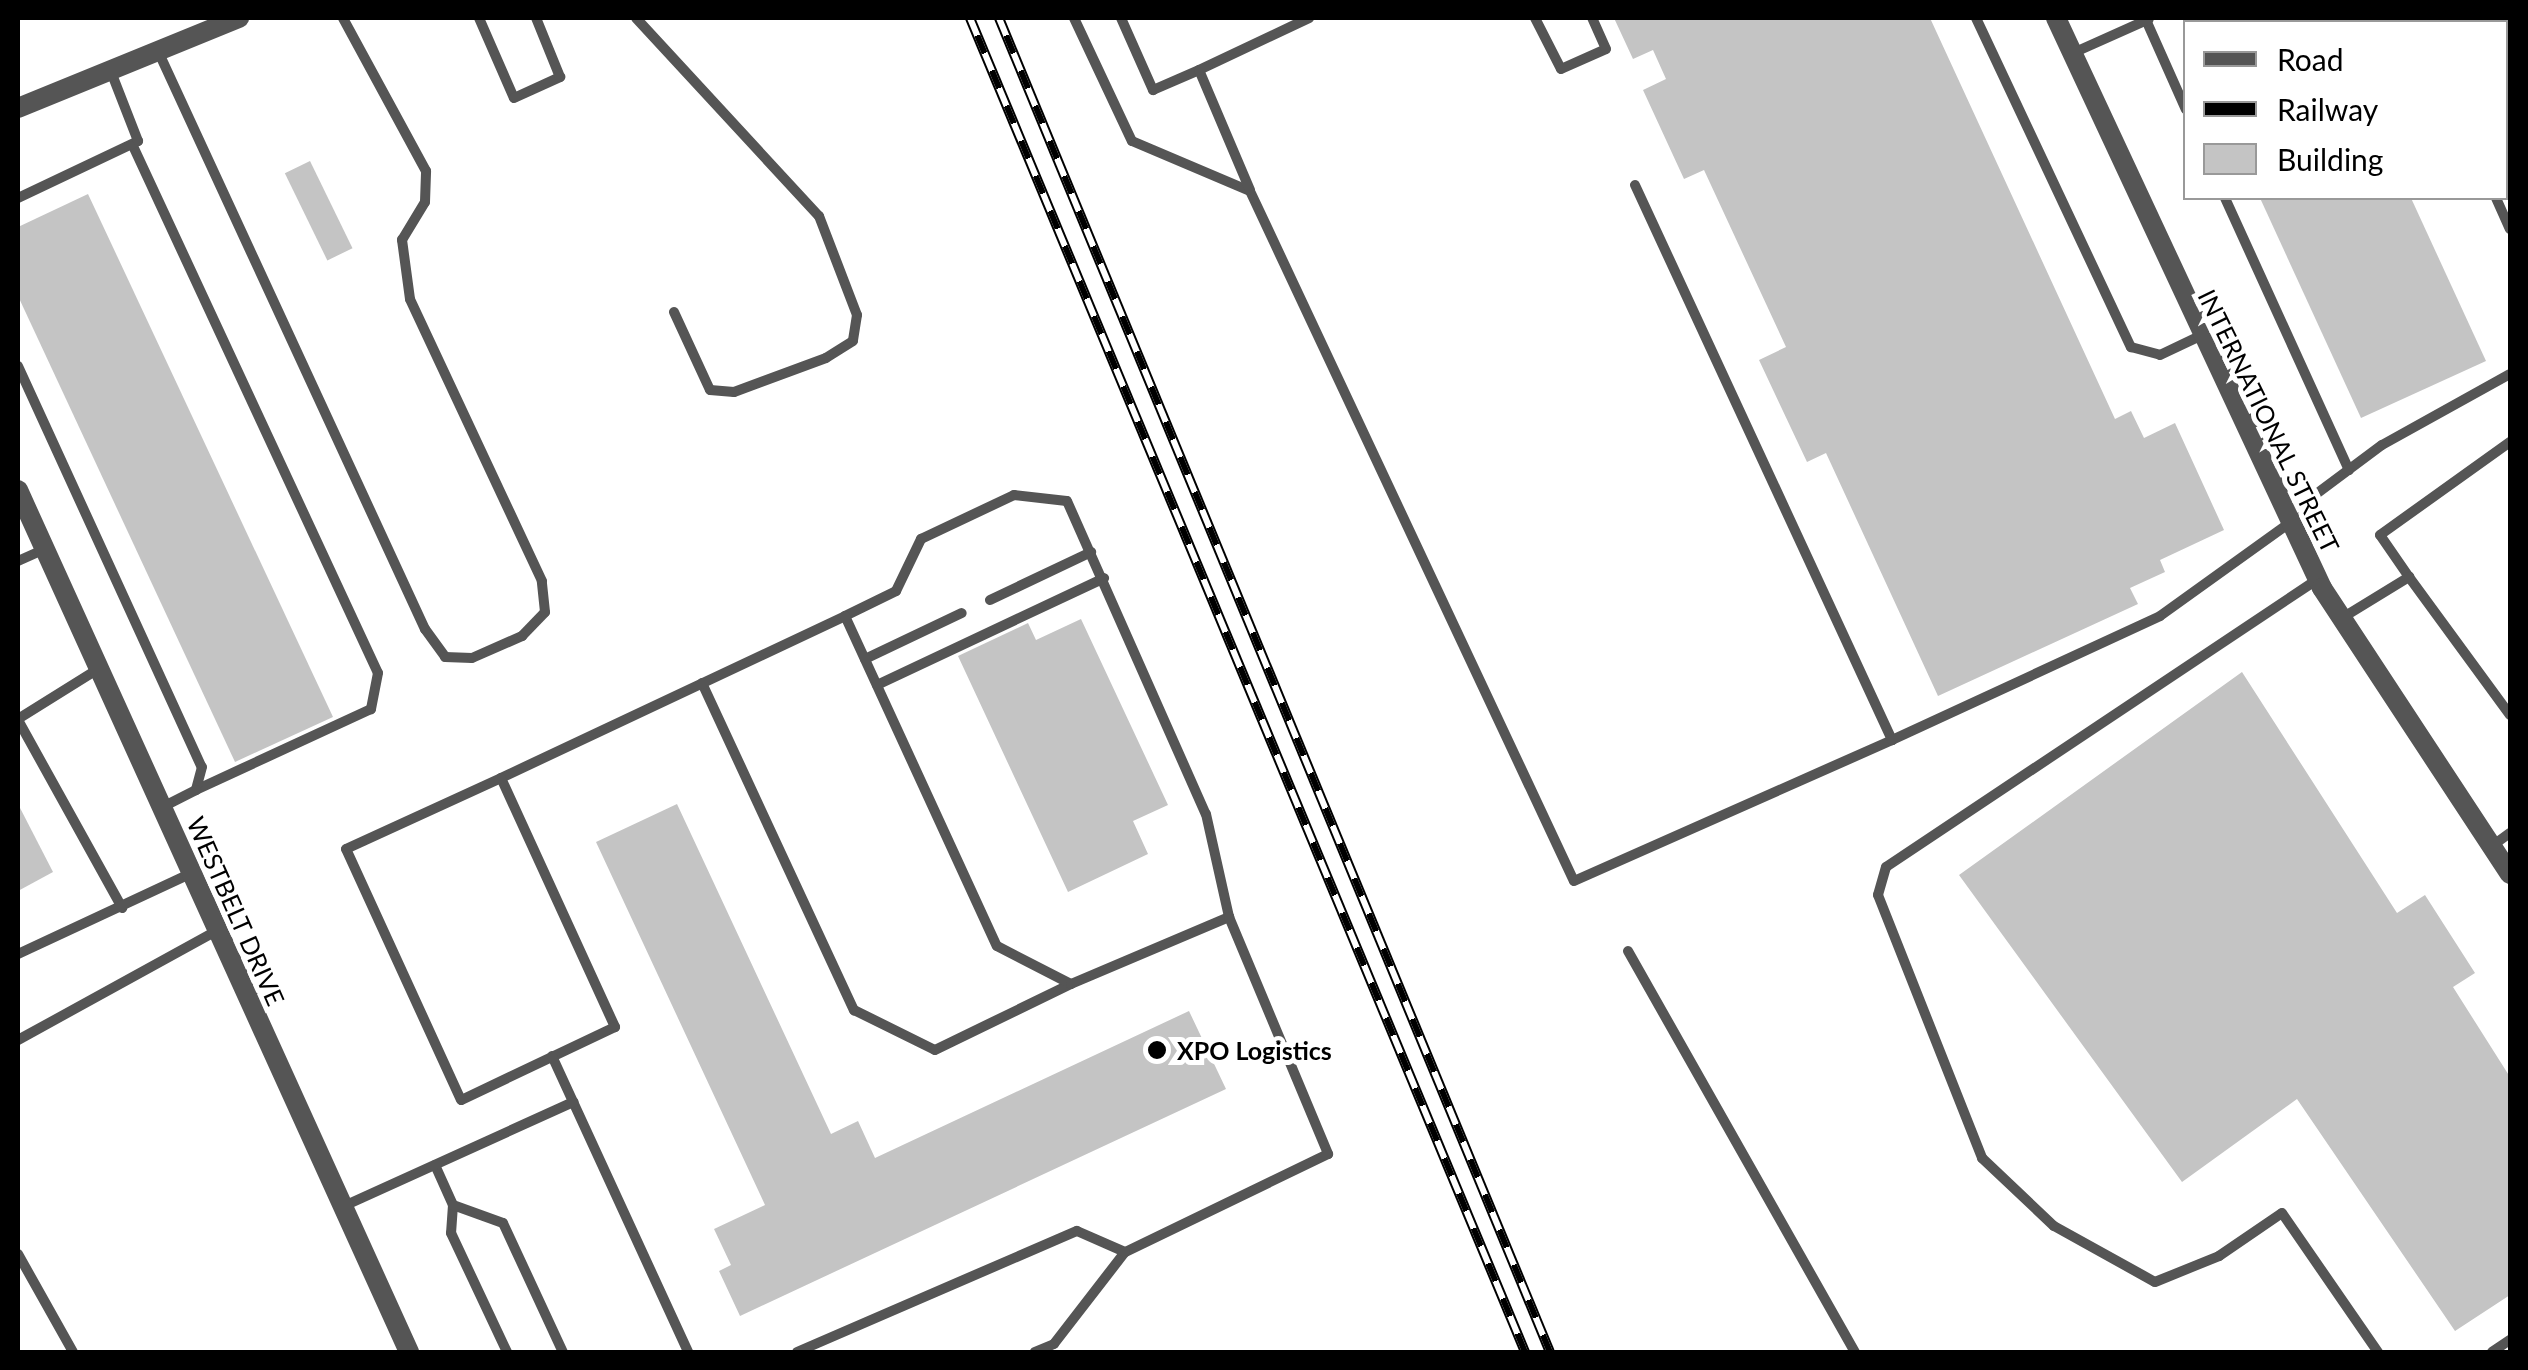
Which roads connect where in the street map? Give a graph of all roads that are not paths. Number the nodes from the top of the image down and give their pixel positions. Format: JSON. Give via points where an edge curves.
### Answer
{"nodes":[{"id":1,"x":238,"y":18,"type":"edge"},
{"id":2,"x":343,"y":18,"type":"edge"},
{"id":3,"x":479,"y":18,"type":"edge"},
{"id":4,"x":536,"y":18,"type":"edge"},
{"id":5,"x":636,"y":18,"type":"edge"},
{"id":6,"x":1074,"y":18,"type":"edge"},
{"id":7,"x":1121,"y":18,"type":"edge"},
{"id":8,"x":1309,"y":18,"type":"edge"},
{"id":9,"x":1535,"y":18,"type":"edge"},
{"id":10,"x":1592,"y":18,"type":"edge"},
{"id":11,"x":1976,"y":18,"type":"edge"},
{"id":12,"x":2056,"y":18,"type":"edge"},
{"id":13,"x":2148,"y":19,"type":"edge"},
{"id":14,"x":157,"y":49,"type":"junction"},
{"id":15,"x":2072,"y":53,"type":"junction"},
{"id":16,"x":109,"y":68,"type":"junction"},
{"id":17,"x":1200,"y":70,"type":"junction"},
{"id":18,"x":2183,"y":103,"type":"edge"},
{"id":19,"x":18,"y":108,"type":"edge"},
{"id":20,"x":133,"y":146,"type":"junction"},
{"id":21,"x":1636,"y":185,"type":"dead end"},
{"id":22,"x":1250,"y":191,"type":"junction"},
{"id":23,"x":18,"y":198,"type":"edge"},
{"id":24,"x":2226,"y":200,"type":"edge"},
{"id":25,"x":2497,"y":200,"type":"edge"},
{"id":26,"x":2510,"y":229,"type":"edge"},
{"id":27,"x":674,"y":312,"type":"dead end"},
{"id":28,"x":2200,"y":336,"type":"junction"},
{"id":29,"x":18,"y":366,"type":"edge"},
{"id":30,"x":2510,"y":374,"type":"edge"},
{"id":31,"x":2510,"y":442,"type":"edge"},
{"id":32,"x":2349,"y":470,"type":"junction"},
{"id":33,"x":18,"y":490,"type":"edge"},
{"id":34,"x":2287,"y":521,"type":"junction"},
{"id":35,"x":45,"y":549,"type":"junction"},
{"id":36,"x":1091,"y":552,"type":"junction"},
{"id":37,"x":18,"y":561,"type":"edge"},
{"id":38,"x":2409,"y":577,"type":"junction"},
{"id":39,"x":1104,"y":578,"type":"junction"},
{"id":40,"x":2318,"y":580,"type":"junction"},
{"id":41,"x":990,"y":600,"type":"dead end"},
{"id":42,"x":962,"y":613,"type":"dead end"},
{"id":43,"x":845,"y":616,"type":"junction"},
{"id":44,"x":2342,"y":618,"type":"junction"},
{"id":45,"x":865,"y":659,"type":"junction"},
{"id":46,"x":99,"y":668,"type":"junction"},
{"id":47,"x":702,"y":684,"type":"junction"},
{"id":48,"x":877,"y":686,"type":"junction"},
{"id":49,"x":2510,"y":715,"type":"edge"},
{"id":50,"x":18,"y":719,"type":"edge"},
{"id":51,"x":1892,"y":740,"type":"junction"},
{"id":52,"x":501,"y":778,"type":"junction"},
{"id":53,"x":196,"y":790,"type":"junction"},
{"id":54,"x":162,"y":807,"type":"junction"},
{"id":55,"x":2510,"y":834,"type":"edge"},
{"id":56,"x":2492,"y":846,"type":"junction"},
{"id":57,"x":192,"y":873,"type":"junction"},
{"id":58,"x":2510,"y":874,"type":"edge"},
{"id":59,"x":122,"y":908,"type":"junction"},
{"id":60,"x":1229,"y":917,"type":"junction"},
{"id":61,"x":218,"y":930,"type":"junction"},
{"id":62,"x":1628,"y":951,"type":"dead end"},
{"id":63,"x":18,"y":954,"type":"edge"},
{"id":64,"x":1072,"y":984,"type":"junction"},
{"id":65,"x":18,"y":1040,"type":"edge"},
{"id":66,"x":552,"y":1056,"type":"junction"},
{"id":67,"x":572,"y":1102,"type":"junction"},
{"id":68,"x":435,"y":1165,"type":"junction"},
{"id":69,"x":453,"y":1205,"type":"junction"},
{"id":70,"x":343,"y":1206,"type":"junction"},
{"id":71,"x":1125,"y":1252,"type":"junction"},
{"id":72,"x":18,"y":1254,"type":"edge"},
{"id":73,"x":2510,"y":1340,"type":"edge"},
{"id":74,"x":73,"y":1352,"type":"edge"},
{"id":75,"x":409,"y":1352,"type":"edge"},
{"id":76,"x":507,"y":1352,"type":"edge"},
{"id":77,"x":563,"y":1352,"type":"edge"},
{"id":78,"x":688,"y":1352,"type":"edge"},
{"id":79,"x":797,"y":1352,"type":"edge"},
{"id":80,"x":1035,"y":1352,"type":"edge"},
{"id":81,"x":1855,"y":1352,"type":"edge"},
{"id":82,"x":2378,"y":1352,"type":"edge"},
{"id":83,"x":2492,"y":1352,"type":"edge"}],
"edges":[{"from":1,"to":14,"type":"street"},
{"from":2,"to":14,"type":"lane","via":[[426,171],[425,202],[402,240],[410,299],[542,580],[545,612],[522,636],[472,658],[445,657],[425,629]]},
{"from":3,"to":4,"type":"lane","via":[[514,98],[560,77]]},
{"from":5,"to":27,"type":"lane","via":[[819,216],[858,315],[852,341],[826,358],[734,392],[710,390]]},
{"from":6,"to":22,"type":"lane","via":[[1132,141]]},
{"from":7,"to":17,"type":"lane","via":[[1153,90]]},
{"from":8,"to":17,"type":"lane"},
{"from":9,"to":10,"type":"lane","via":[[1561,70],[1606,49]]},
{"from":11,"to":28,"type":"lane","via":[[2131,346],[2160,355]]},
{"from":12,"to":15,"type":"street","name":"INTERNATIONAL STREET"},
{"from":13,"to":15,"type":"lane"},
{"from":13,"to":18,"type":"lane"},
{"from":14,"to":16,"type":"street"},
{"from":15,"to":28,"type":"street","name":"INTERNATIONAL STREET"},
{"from":16,"to":19,"type":"street"},
{"from":16,"to":20,"type":"lane","via":[[139,135]]},
{"from":17,"to":22,"type":"lane"},
{"from":20,"to":23,"type":"lane"},
{"from":20,"to":53,"type":"lane","via":[[378,673],[371,709]]},
{"from":21,"to":51,"type":"lane"},
{"from":22,"to":51,"type":"lane","via":[[1574,881]]},
{"from":24,"to":32,"type":"lane"},
{"from":25,"to":26,"type":"lane"},
{"from":28,"to":34,"type":"street","name":"INTERNATIONAL STREET"},
{"from":29,"to":53,"type":"lane","via":[[202,767]]},
{"from":30,"to":32,"type":"lane"},
{"from":31,"to":38,"type":"lane","via":[[2380,535]]},
{"from":32,"to":34,"type":"lane"},
{"from":33,"to":35,"type":"street","name":"WESTBELT DRIVE"},
{"from":34,"to":40,"type":"street","name":"INTERNATIONAL STREET"},
{"from":34,"to":51,"type":"lane","via":[[2160,616]]},
{"from":35,"to":37,"type":"lane"},
{"from":35,"to":46,"type":"street","name":"WESTBELT DRIVE"},
{"from":36,"to":39,"type":"lane"},
{"from":36,"to":41,"type":"lane"},
{"from":36,"to":43,"type":"lane","via":[[1067,501],[1014,495],[922,539],[896,591]]},
{"from":38,"to":44,"type":"lane"},
{"from":38,"to":49,"type":"lane"},
{"from":39,"to":48,"type":"lane"},
{"from":39,"to":60,"type":"lane","via":[[1206,814]]},
{"from":40,"to":44,"type":"street","name":"INTERNATIONAL STREET"},
{"from":40,"to":82,"type":"lane","via":[[1886,867],[1878,895],[1982,1158],[2054,1226],[2154,1282],[2219,1256],[2282,1213]]},
{"from":42,"to":45,"type":"lane"},
{"from":43,"to":45,"type":"lane"},
{"from":43,"to":47,"type":"lane"},
{"from":44,"to":56,"type":"street","name":"INTERNATIONAL STREET"},
{"from":45,"to":48,"type":"lane"},
{"from":46,"to":50,"type":"lane"},
{"from":46,"to":54,"type":"street","name":"WESTBELT DRIVE"},
{"from":47,"to":52,"type":"lane"},
{"from":47,"to":64,"type":"lane","via":[[854,1010],[934,1050]]},
{"from":48,"to":64,"type":"lane","via":[[997,946]]},
{"from":50,"to":59,"type":"lane"},
{"from":52,"to":66,"type":"lane","via":[[615,1026]]},
{"from":52,"to":66,"type":"lane","via":[[346,849],[461,1100]]},
{"from":53,"to":54,"type":"lane"},
{"from":54,"to":57,"type":"street","name":"WESTBELT DRIVE"},
{"from":55,"to":56,"type":"lane"},
{"from":56,"to":58,"type":"street","name":"INTERNATIONAL STREET"},
{"from":57,"to":59,"type":"lane"},
{"from":57,"to":61,"type":"street","name":"WESTBELT DRIVE"},
{"from":59,"to":63,"type":"lane"},
{"from":60,"to":64,"type":"lane"},
{"from":60,"to":71,"type":"lane","via":[[1328,1154]]},
{"from":61,"to":65,"type":"lane"},
{"from":61,"to":70,"type":"street","name":"WESTBELT DRIVE"},
{"from":62,"to":81,"type":"lane"},
{"from":66,"to":67,"type":"lane"},
{"from":67,"to":68,"type":"lane"},
{"from":67,"to":78,"type":"lane"},
{"from":68,"to":69,"type":"lane"},
{"from":68,"to":70,"type":"lane"},
{"from":69,"to":76,"type":"lane","via":[[451,1233]]},
{"from":69,"to":77,"type":"lane","via":[[504,1223]]},
{"from":70,"to":75,"type":"street","name":"WESTBELT DRIVE"},
{"from":71,"to":79,"type":"lane","via":[[1076,1230]]},
{"from":71,"to":80,"type":"lane","via":[[1054,1344]]},
{"from":72,"to":74,"type":"lane"},
{"from":73,"to":83,"type":"lane"}]}
